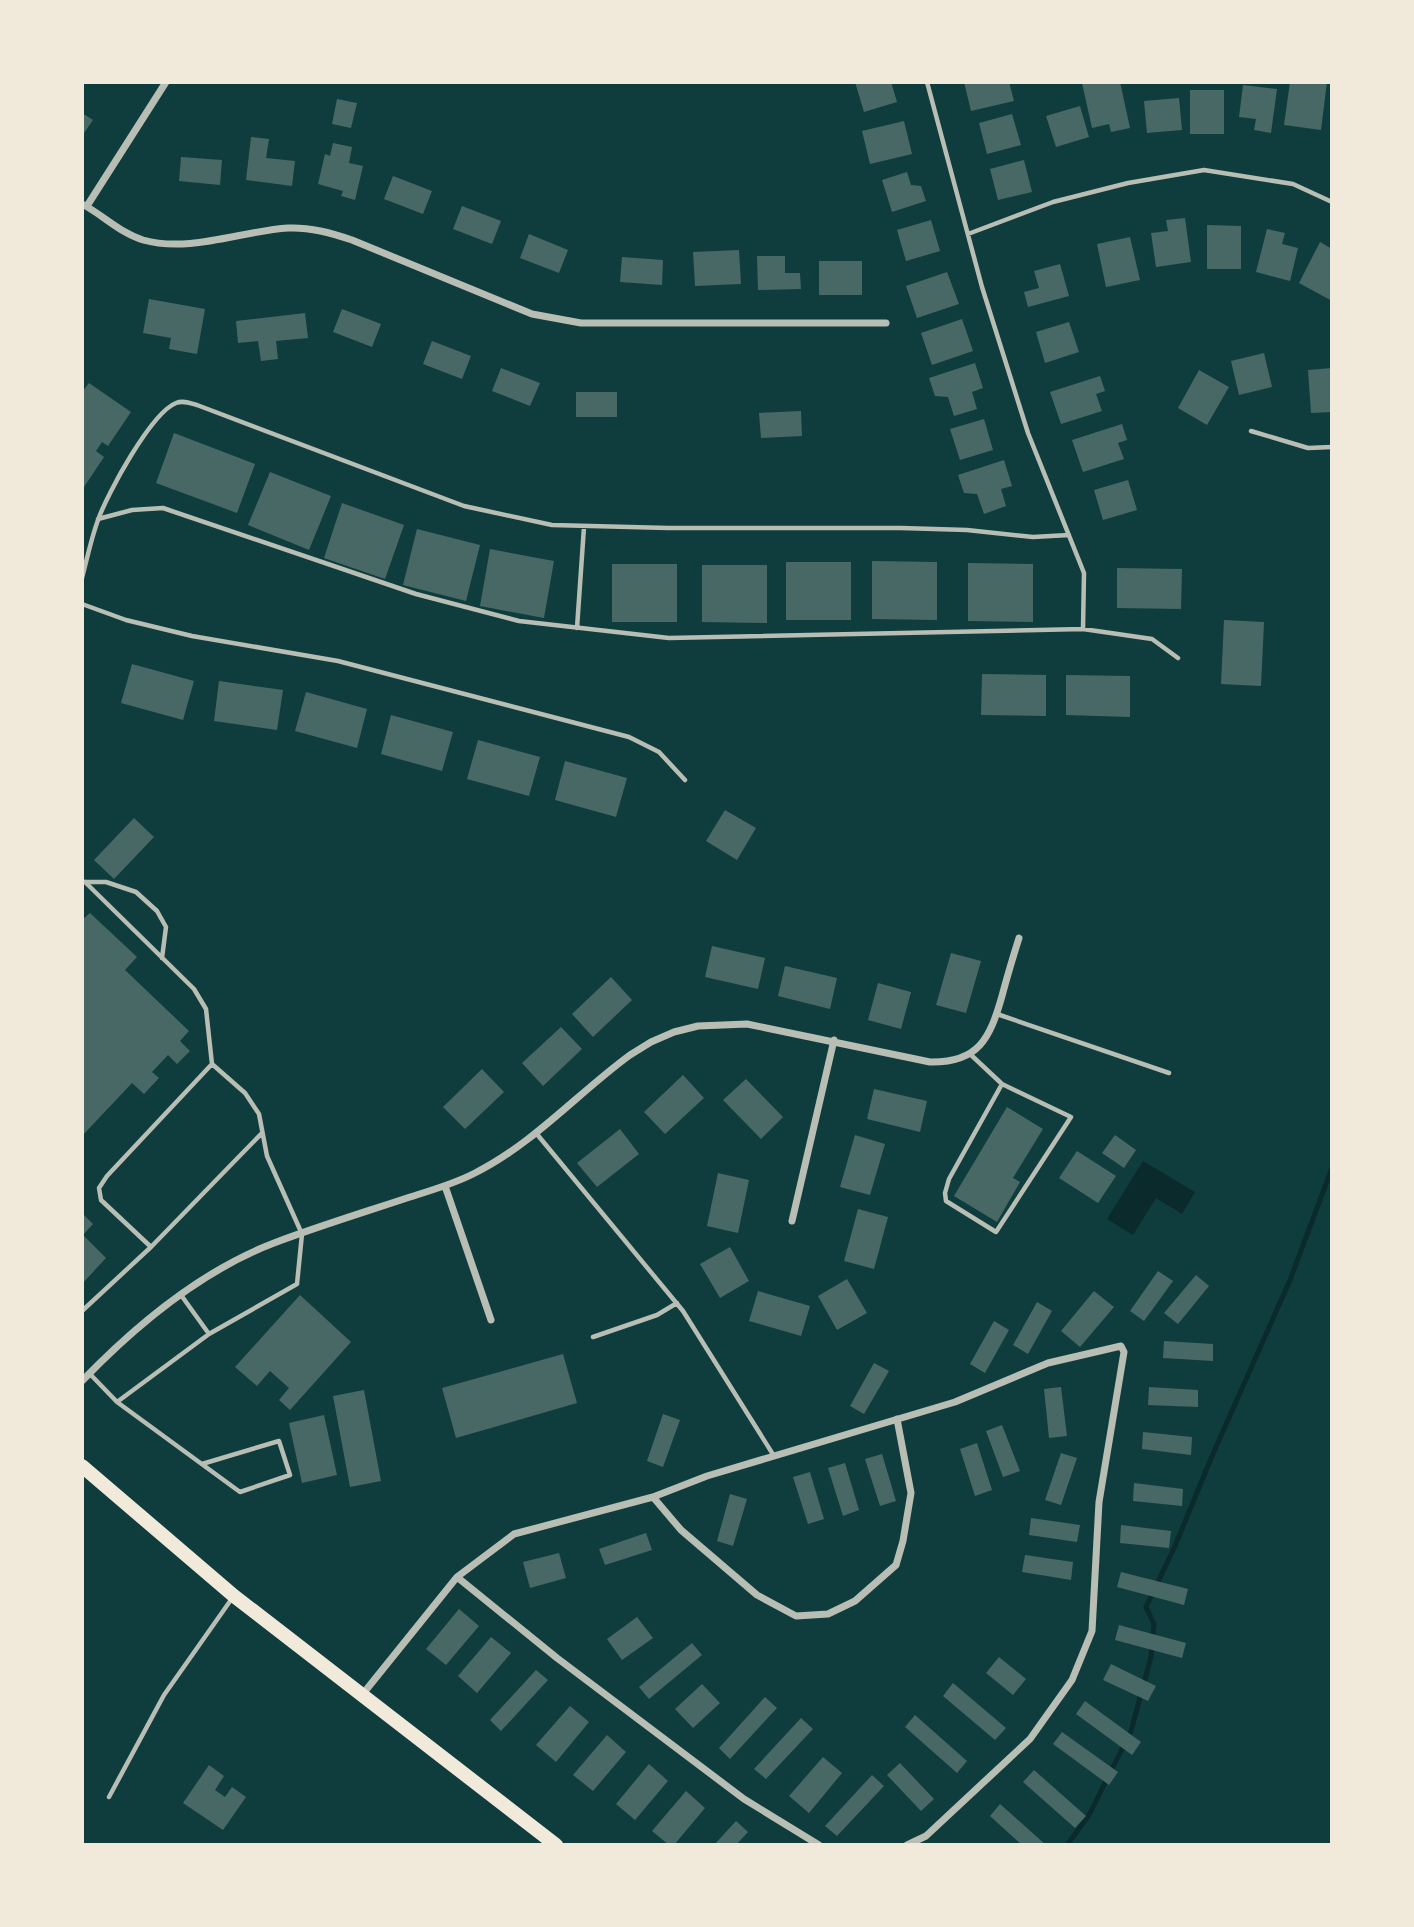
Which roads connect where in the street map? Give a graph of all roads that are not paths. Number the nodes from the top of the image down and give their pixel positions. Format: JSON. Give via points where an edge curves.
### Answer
{"nodes":[{"id":1,"x":166,"y":82,"type":"edge"},
{"id":2,"x":927,"y":82,"type":"edge"},
{"id":3,"x":1332,"y":202,"type":"edge"},
{"id":4,"x":85,"y":205,"type":"edge"},
{"id":5,"x":968,"y":234,"type":"junction"},
{"id":6,"x":886,"y":323,"type":"dead end"},
{"id":7,"x":1251,"y":431,"type":"dead end"},
{"id":8,"x":1332,"y":447,"type":"edge"},
{"id":9,"x":98,"y":519,"type":"junction"},
{"id":10,"x":584,"y":527,"type":"junction"},
{"id":11,"x":1069,"y":535,"type":"junction"},
{"id":12,"x":82,"y":578,"type":"edge"},
{"id":13,"x":82,"y":604,"type":"edge"},
{"id":14,"x":577,"y":628,"type":"junction"},
{"id":15,"x":1083,"y":629,"type":"junction"},
{"id":16,"x":1178,"y":658,"type":"dead end"},
{"id":17,"x":685,"y":780,"type":"dead end"},
{"id":18,"x":83,"y":883,"type":"edge"},
{"id":19,"x":1019,"y":938,"type":"dead end"},
{"id":20,"x":162,"y":958,"type":"junction"},
{"id":21,"x":996,"y":1014,"type":"junction"},
{"id":22,"x":834,"y":1041,"type":"junction"},
{"id":23,"x":970,"y":1054,"type":"junction"},
{"id":24,"x":212,"y":1064,"type":"junction"},
{"id":25,"x":1169,"y":1073,"type":"dead end"},
{"id":26,"x":1002,"y":1084,"type":"junction"},
{"id":27,"x":536,"y":1132,"type":"junction"},
{"id":28,"x":262,"y":1133,"type":"junction"},
{"id":29,"x":445,"y":1186,"type":"junction"},
{"id":30,"x":792,"y":1221,"type":"dead end"},
{"id":31,"x":302,"y":1234,"type":"junction"},
{"id":32,"x":151,"y":1247,"type":"junction"},
{"id":33,"x":181,"y":1295,"type":"junction"},
{"id":34,"x":677,"y":1303,"type":"junction"},
{"id":35,"x":82,"y":1311,"type":"edge"},
{"id":36,"x":491,"y":1320,"type":"dead end"},
{"id":37,"x":209,"y":1334,"type":"junction"},
{"id":38,"x":593,"y":1337,"type":"dead end"},
{"id":39,"x":90,"y":1374,"type":"junction"},
{"id":40,"x":82,"y":1381,"type":"edge"},
{"id":41,"x":117,"y":1402,"type":"junction"},
{"id":42,"x":897,"y":1419,"type":"junction"},
{"id":43,"x":774,"y":1456,"type":"junction"},
{"id":44,"x":202,"y":1464,"type":"junction"},
{"id":45,"x":82,"y":1466,"type":"edge"},
{"id":46,"x":653,"y":1497,"type":"junction"},
{"id":47,"x":457,"y":1577,"type":"junction"},
{"id":48,"x":234,"y":1596,"type":"junction"},
{"id":49,"x":362,"y":1695,"type":"junction"},
{"id":50,"x":109,"y":1797,"type":"dead end"},
{"id":51,"x":556,"y":1845,"type":"edge"},
{"id":52,"x":819,"y":1845,"type":"edge"},
{"id":53,"x":907,"y":1845,"type":"edge"}],
"edges":[{"from":1,"to":4,"type":"street"},
{"from":2,"to":5,"type":"lane"},
{"from":3,"to":5,"type":"lane","via":[[1293,184],[1204,170],[1053,202]]},
{"from":4,"to":6,"type":"street","via":[[131,236],[167,244],[289,228],[327,232],[556,320]]},
{"from":5,"to":11,"type":"lane","via":[[1028,433]]},
{"from":7,"to":8,"type":"lane","via":[[1308,448]]},
{"from":9,"to":10,"type":"lane","via":[[150,426],[179,402],[464,506],[532,522]]},
{"from":9,"to":12,"type":"lane"},
{"from":9,"to":14,"type":"lane","via":[[163,508],[416,594],[519,621]]},
{"from":10,"to":11,"type":"lane","via":[[901,528]]},
{"from":10,"to":14,"type":"lane"},
{"from":11,"to":15,"type":"lane","via":[[1084,573]]},
{"from":13,"to":17,"type":"lane","via":[[178,633],[338,661],[629,737],[659,752]]},
{"from":14,"to":15,"type":"lane","via":[[669,638]]},
{"from":15,"to":16,"type":"lane","via":[[1152,639]]},
{"from":18,"to":20,"type":"lane"},
{"from":18,"to":20,"type":"lane","via":[[106,882],[136,892],[157,911],[166,927]]},
{"from":19,"to":21,"type":"street"},
{"from":20,"to":24,"type":"lane","via":[[194,989],[206,1009]]},
{"from":21,"to":23,"type":"street","via":[[987,1037]]},
{"from":21,"to":25,"type":"lane"},
{"from":22,"to":23,"type":"street","via":[[930,1062],[946,1063]]},
{"from":22,"to":27,"type":"street","via":[[747,1024],[710,1024],[674,1032],[630,1055]]},
{"from":22,"to":30,"type":"street"},
{"from":23,"to":26,"type":"lane"},
{"from":24,"to":28,"type":"lane","via":[[245,1093],[259,1114]]},
{"from":24,"to":32,"type":"lane","via":[[99,1188],[101,1200]]},
{"from":26,"to":26,"type":"lane","via":[[1071,1116],[996,1232],[946,1201],[945,1194]]},
{"from":27,"to":29,"type":"street","via":[[504,1157]]},
{"from":27,"to":34,"type":"lane"},
{"from":28,"to":31,"type":"lane","via":[[267,1156]]},
{"from":28,"to":32,"type":"lane"},
{"from":29,"to":31,"type":"street"},
{"from":29,"to":36,"type":"street"},
{"from":31,"to":33,"type":"street","via":[[228,1265]]},
{"from":31,"to":37,"type":"lane","via":[[297,1284]]},
{"from":32,"to":35,"type":"lane"},
{"from":33,"to":37,"type":"lane"},
{"from":33,"to":39,"type":"street"},
{"from":34,"to":38,"type":"lane","via":[[657,1315]]},
{"from":34,"to":43,"type":"lane"},
{"from":37,"to":41,"type":"lane"},
{"from":39,"to":40,"type":"street"},
{"from":39,"to":41,"type":"lane"},
{"from":41,"to":44,"type":"lane"},
{"from":42,"to":43,"type":"street"},
{"from":42,"to":46,"type":"street","via":[[911,1493],[896,1565],[855,1601],[828,1614],[796,1616],[757,1595],[681,1531]]},
{"from":42,"to":53,"type":"street","via":[[955,1402],[1067,1357],[1115,1346],[1124,1352],[1099,1502],[1092,1631],[1072,1680],[1030,1739],[926,1836]]},
{"from":43,"to":46,"type":"street"},
{"from":44,"to":44,"type":"lane","via":[[240,1492],[290,1475],[279,1441]]},
{"from":45,"to":48,"type":"main road"},
{"from":46,"to":47,"type":"street","via":[[514,1534]]},
{"from":47,"to":49,"type":"street"},
{"from":47,"to":52,"type":"street","via":[[744,1799]]},
{"from":48,"to":49,"type":"main road"},
{"from":48,"to":50,"type":"lane","via":[[164,1695]]},
{"from":49,"to":51,"type":"main road"}]}
